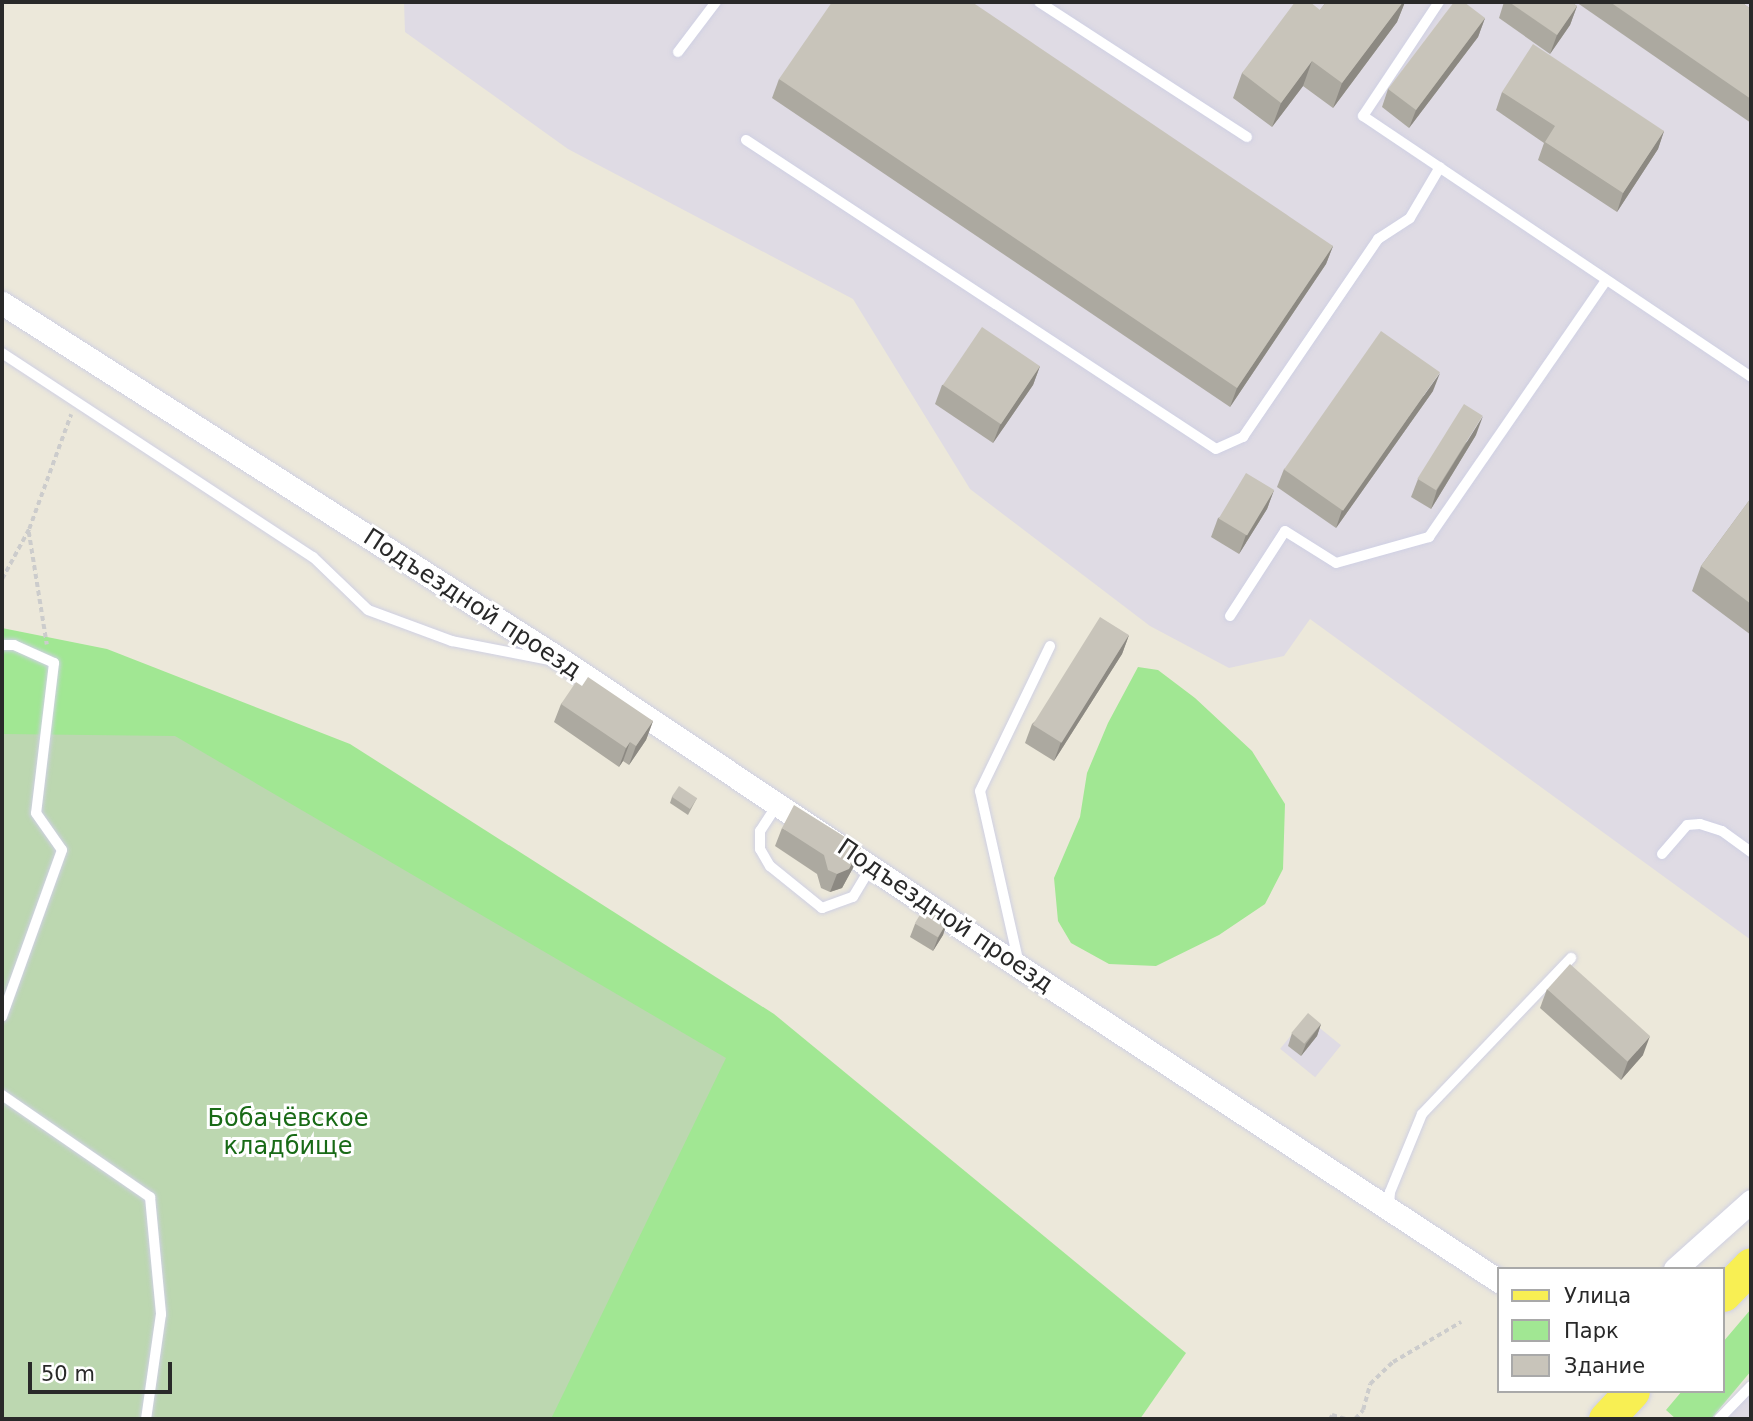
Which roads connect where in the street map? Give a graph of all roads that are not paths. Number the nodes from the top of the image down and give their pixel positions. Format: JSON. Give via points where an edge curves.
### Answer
{"nodes":[{"id":1,"x":716,"y":2,"type":"edge"},
{"id":2,"x":1039,"y":2,"type":"edge"},
{"id":3,"x":1439,"y":2,"type":"edge"},
{"id":4,"x":678,"y":52,"type":"dead end"},
{"id":5,"x":1247,"y":137,"type":"dead end"},
{"id":6,"x":746,"y":140,"type":"dead end"},
{"id":7,"x":1440,"y":167,"type":"junction"},
{"id":8,"x":1606,"y":280,"type":"junction"},
{"id":9,"x":2,"y":303,"type":"edge"},
{"id":10,"x":2,"y":353,"type":"edge"},
{"id":11,"x":1751,"y":377,"type":"edge"},
{"id":12,"x":1230,"y":616,"type":"dead end"},
{"id":13,"x":2,"y":645,"type":"edge"},
{"id":14,"x":1050,"y":646,"type":"dead end"},
{"id":15,"x":566,"y":663,"type":"junction"},
{"id":16,"x":777,"y":805,"type":"junction"},
{"id":17,"x":1751,"y":852,"type":"edge"},
{"id":18,"x":1662,"y":854,"type":"dead end"},
{"id":19,"x":872,"y":866,"type":"junction"},
{"id":20,"x":1571,"y":958,"type":"dead end"},
{"id":21,"x":1020,"y":967,"type":"junction"},
{"id":22,"x":2,"y":1017,"type":"edge"},
{"id":23,"x":2,"y":1095,"type":"edge"},
{"id":24,"x":1751,"y":1201,"type":"edge"},
{"id":25,"x":1389,"y":1206,"type":"junction"},
{"id":26,"x":1751,"y":1265,"type":"edge"},
{"id":27,"x":1677,"y":1267,"type":"edge"},
{"id":28,"x":1498,"y":1280,"type":"edge"},
{"id":29,"x":1725,"y":1292,"type":"edge"},
{"id":30,"x":1751,"y":1385,"type":"edge"},
{"id":31,"x":1630,"y":1393,"type":"edge"},
{"id":32,"x":146,"y":1419,"type":"edge"},
{"id":33,"x":1606,"y":1419,"type":"edge"},
{"id":34,"x":1719,"y":1419,"type":"edge"}],
"edges":[{"from":1,"to":4,"type":"lane"},
{"from":2,"to":5,"type":"lane"},
{"from":3,"to":7,"type":"lane","via":[[1363,116]]},
{"from":6,"to":7,"type":"lane","via":[[1216,449],[1243,437],[1378,239],[1410,218]]},
{"from":7,"to":8,"type":"lane"},
{"from":8,"to":11,"type":"lane"},
{"from":8,"to":12,"type":"lane","via":[[1429,537],[1336,563],[1285,531]]},
{"from":9,"to":15,"type":"street","name":"Подъездной проезд"},
{"from":10,"to":15,"type":"lane","via":[[313,557],[369,610],[452,641]]},
{"from":13,"to":22,"type":"lane","via":[[14,645],[54,663],[36,813],[62,850]]},
{"from":14,"to":21,"type":"lane","via":[[981,791]]},
{"from":15,"to":16,"type":"street","name":"Подъездной проезд"},
{"from":16,"to":19,"type":"street","name":"Подъездной проезд"},
{"from":16,"to":19,"type":"lane","via":[[760,831],[760,849],[770,866],[822,908],[853,897]]},
{"from":17,"to":18,"type":"lane","via":[[1722,831],[1700,824],[1687,825]]},
{"from":19,"to":21,"type":"street","name":"Подъездной проезд"},
{"from":20,"to":25,"type":"lane","via":[[1422,1114],[1390,1192]]},
{"from":21,"to":25,"type":"street","name":"Подъездной проезд"},
{"from":23,"to":32,"type":"lane","via":[[150,1197],[161,1314]]},
{"from":24,"to":27,"type":"street"},
{"from":25,"to":28,"type":"street","name":"Подъездной проезд"},
{"from":26,"to":29,"type":"main road"},
{"from":30,"to":34,"type":"lane"},
{"from":31,"to":33,"type":"main road"}]}
